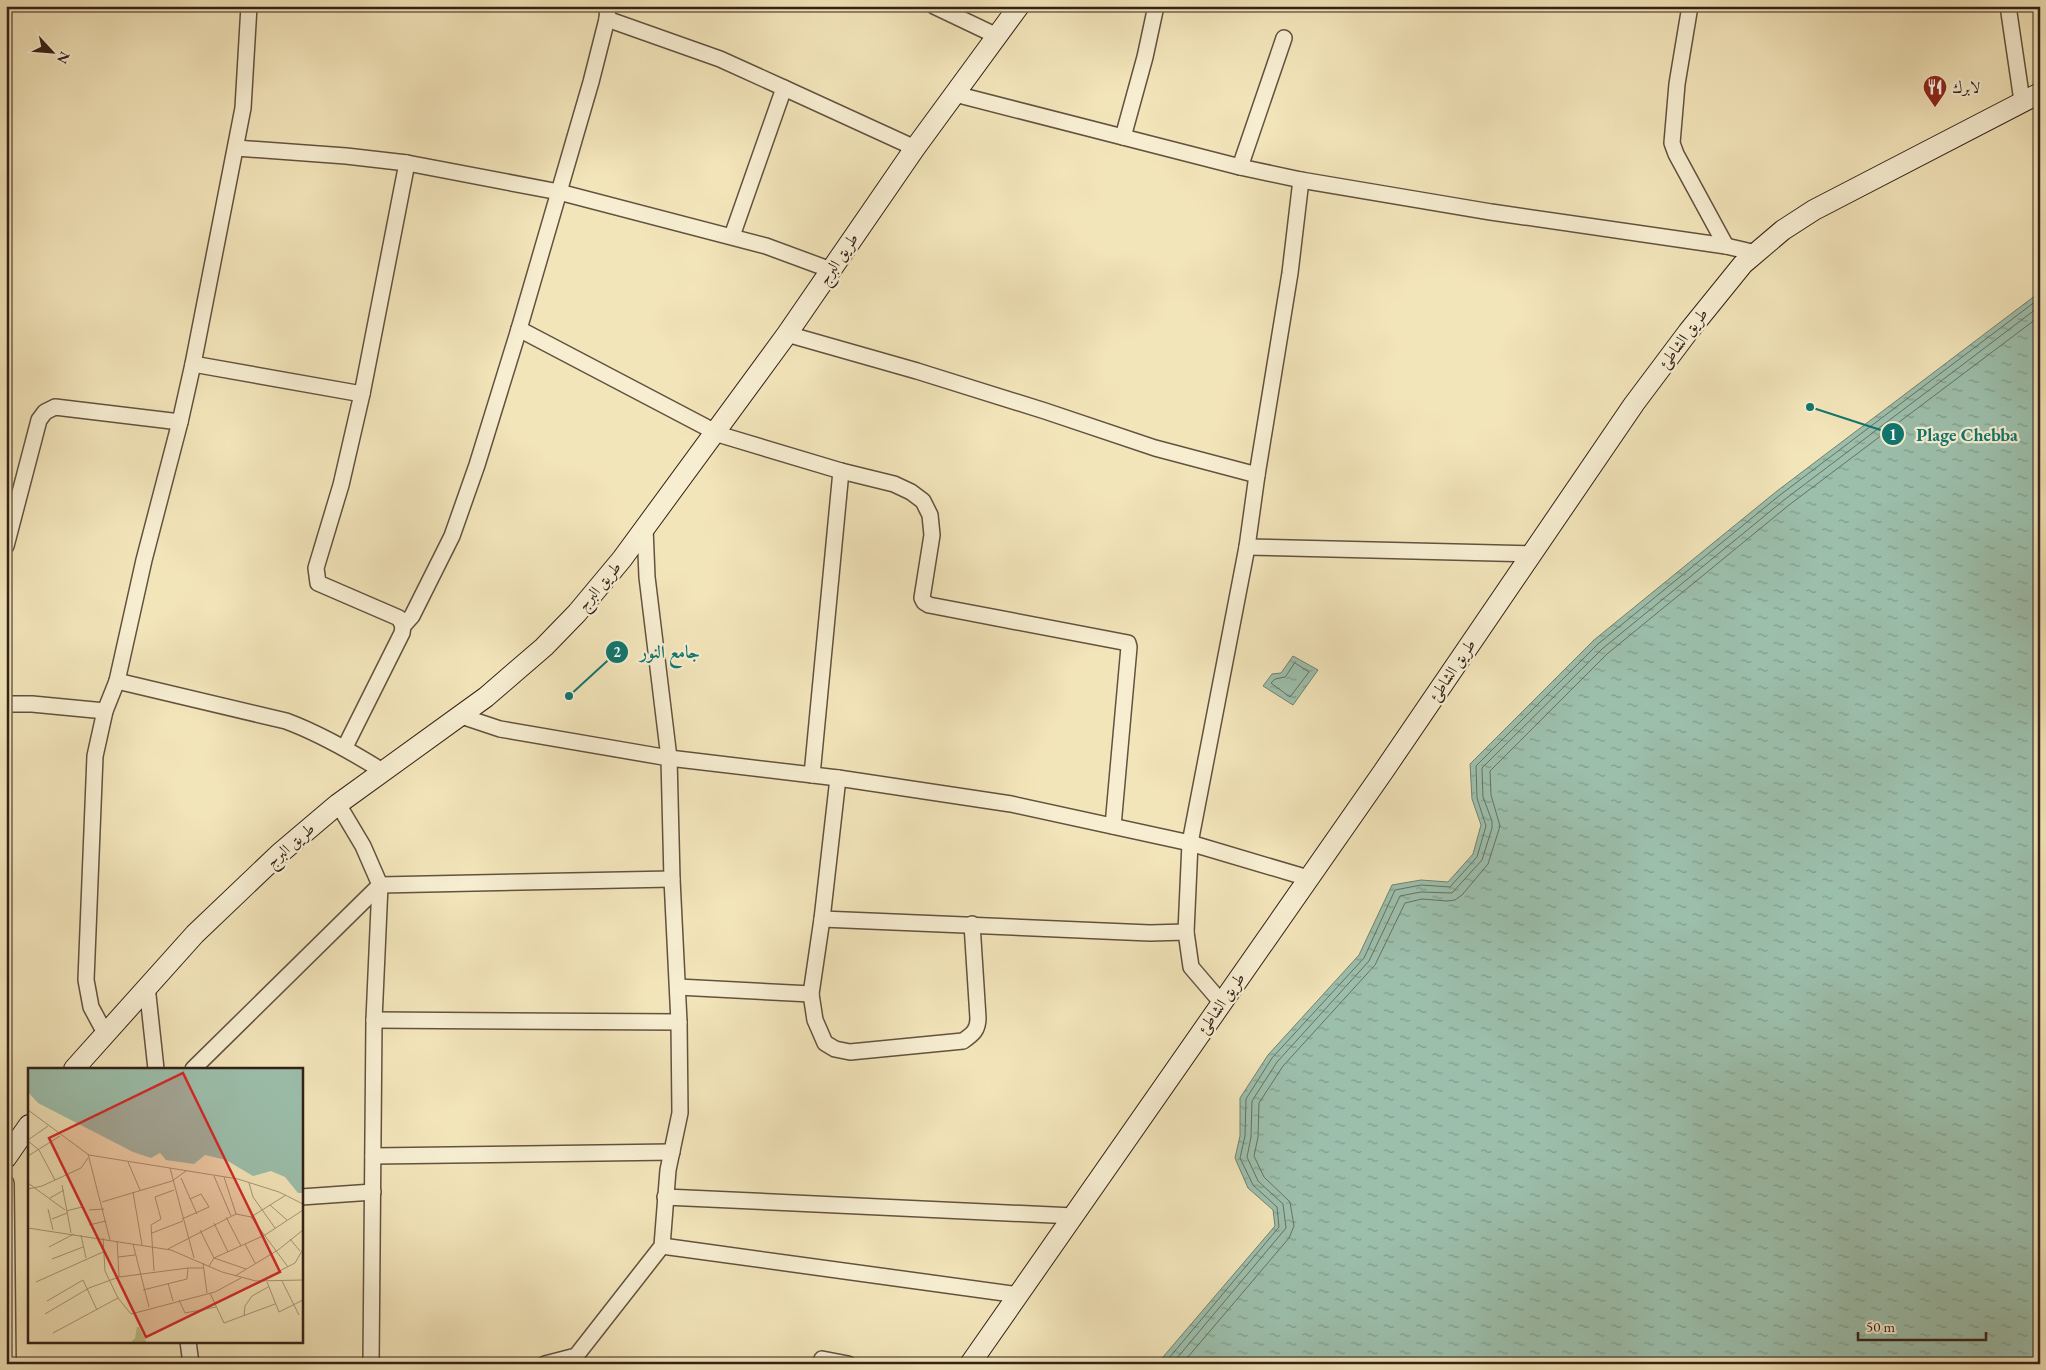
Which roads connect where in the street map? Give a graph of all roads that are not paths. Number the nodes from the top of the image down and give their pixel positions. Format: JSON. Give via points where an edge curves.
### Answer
{"nodes":[{"id":1,"x":249,"y":6,"type":"edge"},
{"id":2,"x":934,"y":6,"type":"edge"},
{"id":3,"x":1019,"y":6,"type":"edge"},
{"id":4,"x":1156,"y":6,"type":"edge"},
{"id":5,"x":1690,"y":6,"type":"edge"},
{"id":6,"x":2008,"y":6,"type":"edge"},
{"id":7,"x":608,"y":12,"type":"edge"},
{"id":8,"x":997,"y":36,"type":"junction"},
{"id":9,"x":1284,"y":38,"type":"dead end"},
{"id":10,"x":784,"y":88,"type":"junction"},
{"id":11,"x":955,"y":94,"type":"junction"},
{"id":12,"x":2031,"y":97,"type":"edge"},
{"id":13,"x":1123,"y":137,"type":"junction"},
{"id":14,"x":236,"y":148,"type":"junction"},
{"id":15,"x":915,"y":148,"type":"junction"},
{"id":16,"x":407,"y":163,"type":"junction"},
{"id":17,"x":1240,"y":167,"type":"junction"},
{"id":18,"x":1301,"y":180,"type":"junction"},
{"id":19,"x":559,"y":192,"type":"junction"},
{"id":20,"x":732,"y":236,"type":"junction"},
{"id":21,"x":1726,"y":246,"type":"junction"},
{"id":22,"x":1756,"y":253,"type":"junction"},
{"id":23,"x":831,"y":270,"type":"junction"},
{"id":24,"x":519,"y":329,"type":"junction"},
{"id":25,"x":787,"y":334,"type":"junction"},
{"id":26,"x":193,"y":364,"type":"junction"},
{"id":27,"x":362,"y":394,"type":"junction"},
{"id":28,"x":180,"y":422,"type":"junction"},
{"id":29,"x":715,"y":432,"type":"junction"},
{"id":30,"x":840,"y":471,"type":"junction"},
{"id":31,"x":1257,"y":474,"type":"junction"},
{"id":32,"x":645,"y":528,"type":"junction"},
{"id":33,"x":6,"y":546,"type":"edge"},
{"id":34,"x":1247,"y":547,"type":"junction"},
{"id":35,"x":1532,"y":554,"type":"junction"},
{"id":36,"x":403,"y":626,"type":"junction"},
{"id":37,"x":117,"y":681,"type":"junction"},
{"id":38,"x":6,"y":704,"type":"edge"},
{"id":39,"x":105,"y":711,"type":"junction"},
{"id":40,"x":461,"y":716,"type":"junction"},
{"id":41,"x":344,"y":747,"type":"junction"},
{"id":42,"x":670,"y":758,"type":"junction"},
{"id":43,"x":384,"y":772,"type":"junction"},
{"id":44,"x":812,"y":775,"type":"junction"},
{"id":45,"x":838,"y":778,"type":"junction"},
{"id":46,"x":338,"y":804,"type":"junction"},
{"id":47,"x":1113,"y":826,"type":"junction"},
{"id":48,"x":1190,"y":843,"type":"junction"},
{"id":49,"x":1308,"y":878,"type":"junction"},
{"id":50,"x":672,"y":879,"type":"junction"},
{"id":51,"x":380,"y":885,"type":"junction"},
{"id":52,"x":822,"y":919,"type":"junction"},
{"id":53,"x":972,"y":924,"type":"junction"},
{"id":54,"x":1186,"y":932,"type":"junction"},
{"id":55,"x":147,"y":986,"type":"junction"},
{"id":56,"x":678,"y":987,"type":"junction"},
{"id":57,"x":811,"y":994,"type":"junction"},
{"id":58,"x":1221,"y":1002,"type":"junction"},
{"id":59,"x":374,"y":1020,"type":"junction"},
{"id":60,"x":679,"y":1022,"type":"junction"},
{"id":61,"x":105,"y":1033,"type":"junction"},
{"id":62,"x":75,"y":1068,"type":"edge"},
{"id":63,"x":156,"y":1068,"type":"edge"},
{"id":64,"x":193,"y":1068,"type":"edge"},
{"id":65,"x":28,"y":1126,"type":"edge"},
{"id":66,"x":672,"y":1152,"type":"junction"},
{"id":67,"x":373,"y":1156,"type":"junction"},
{"id":68,"x":6,"y":1158,"type":"edge"},
{"id":69,"x":6,"y":1182,"type":"edge"},
{"id":70,"x":373,"y":1192,"type":"junction"},
{"id":71,"x":302,"y":1197,"type":"edge"},
{"id":72,"x":665,"y":1197,"type":"junction"},
{"id":73,"x":1074,"y":1216,"type":"junction"},
{"id":74,"x":662,"y":1246,"type":"junction"},
{"id":75,"x":1019,"y":1295,"type":"junction"},
{"id":76,"x":188,"y":1342,"type":"edge"},
{"id":77,"x":822,"y":1359,"type":"dead end"},
{"id":78,"x":577,"y":1360,"type":"edge"},
{"id":79,"x":8,"y":1364,"type":"edge"},
{"id":80,"x":191,"y":1364,"type":"edge"},
{"id":81,"x":371,"y":1364,"type":"edge"},
{"id":82,"x":545,"y":1364,"type":"edge"},
{"id":83,"x":848,"y":1364,"type":"edge"},
{"id":84,"x":970,"y":1364,"type":"edge"}],
"edges":[{"from":1,"to":14,"type":"street","via":[[243,108]]},
{"from":2,"to":8,"type":"street"},
{"from":3,"to":8,"type":"main road","name":"طريق البرج"},
{"from":4,"to":13,"type":"street"},
{"from":5,"to":21,"type":"street","via":[[1677,84],[1672,143]]},
{"from":6,"to":12,"type":"street"},
{"from":7,"to":10,"type":"street"},
{"from":7,"to":19,"type":"street","via":[[594,73]]},
{"from":8,"to":11,"type":"main road","name":"طريق البرج"},
{"from":9,"to":17,"type":"street"},
{"from":10,"to":15,"type":"street"},
{"from":10,"to":20,"type":"street"},
{"from":11,"to":13,"type":"street"},
{"from":11,"to":15,"type":"main road","name":"طريق البرج"},
{"from":12,"to":22,"type":"main road","name":"طريق الشاطئ","via":[[1814,210]]},
{"from":13,"to":17,"type":"street"},
{"from":14,"to":16,"type":"street"},
{"from":14,"to":26,"type":"street"},
{"from":15,"to":23,"type":"main road","name":"طريق البرج"},
{"from":16,"to":19,"type":"street"},
{"from":16,"to":27,"type":"street"},
{"from":17,"to":18,"type":"street"},
{"from":18,"to":21,"type":"street"},
{"from":18,"to":31,"type":"street","via":[[1280,341]]},
{"from":19,"to":20,"type":"street"},
{"from":19,"to":24,"type":"street"},
{"from":20,"to":23,"type":"street"},
{"from":21,"to":22,"type":"street"},
{"from":22,"to":35,"type":"main road","name":"طريق الشاطئ","via":[[1721,289],[1677,346]]},
{"from":23,"to":25,"type":"main road","name":"طريق البرج"},
{"from":24,"to":29,"type":"street"},
{"from":24,"to":36,"type":"street","via":[[452,536],[412,616]]},
{"from":25,"to":29,"type":"main road","name":"طريق البرج"},
{"from":25,"to":31,"type":"street","via":[[917,371],[1155,448]]},
{"from":26,"to":27,"type":"street"},
{"from":26,"to":28,"type":"street"},
{"from":27,"to":36,"type":"street","via":[[316,575],[318,583],[398,618]]},
{"from":28,"to":33,"type":"street","via":[[55,407],[45,412],[39,420]]},
{"from":28,"to":37,"type":"street"},
{"from":29,"to":30,"type":"street"},
{"from":29,"to":32,"type":"main road","name":"طريق البرج"},
{"from":30,"to":44,"type":"street"},
{"from":30,"to":47,"type":"street","via":[[894,484],[923,501],[930,515],[932,535],[922,598],[929,605],[1128,643]]},
{"from":31,"to":34,"type":"street"},
{"from":32,"to":40,"type":"main road","name":"طريق البرج","via":[[594,594],[550,640]]},
{"from":32,"to":42,"type":"street","via":[[647,577]]},
{"from":34,"to":35,"type":"street"},
{"from":34,"to":48,"type":"street"},
{"from":35,"to":49,"type":"main road","name":"طريق الشاطئ"},
{"from":36,"to":41,"type":"street","via":[[402,634]]},
{"from":37,"to":39,"type":"street"},
{"from":37,"to":41,"type":"street","via":[[286,721]]},
{"from":38,"to":39,"type":"street"},
{"from":39,"to":61,"type":"street","via":[[95,756],[86,980],[90,1007]]},
{"from":40,"to":42,"type":"street","via":[[500,729]]},
{"from":40,"to":43,"type":"main road","name":"طريق البرج"},
{"from":41,"to":43,"type":"street"},
{"from":42,"to":44,"type":"street"},
{"from":42,"to":50,"type":"street"},
{"from":43,"to":46,"type":"main road","name":"طريق البرج"},
{"from":44,"to":45,"type":"street"},
{"from":45,"to":47,"type":"street","via":[[1011,804]]},
{"from":45,"to":52,"type":"street"},
{"from":46,"to":51,"type":"street","via":[[363,846]]},
{"from":46,"to":55,"type":"main road","name":"طريق البرج","via":[[239,891]]},
{"from":47,"to":48,"type":"street"},
{"from":48,"to":49,"type":"street"},
{"from":48,"to":54,"type":"street"},
{"from":49,"to":58,"type":"main road","name":"طريق الشاطئ"},
{"from":50,"to":51,"type":"street"},
{"from":50,"to":56,"type":"street"},
{"from":51,"to":59,"type":"street"},
{"from":51,"to":64,"type":"street"},
{"from":52,"to":53,"type":"street"},
{"from":52,"to":57,"type":"street"},
{"from":53,"to":54,"type":"street"},
{"from":53,"to":57,"type":"street","via":[[978,1028],[963,1042],[850,1052],[835,1049],[826,1043],[815,1020]]},
{"from":54,"to":58,"type":"street","via":[[1191,968]]},
{"from":55,"to":61,"type":"main road","name":"طريق البرج"},
{"from":55,"to":63,"type":"street"},
{"from":56,"to":57,"type":"street"},
{"from":56,"to":60,"type":"street"},
{"from":58,"to":73,"type":"main road","name":"طريق الشاطئ"},
{"from":59,"to":60,"type":"street"},
{"from":59,"to":67,"type":"street"},
{"from":60,"to":66,"type":"street","via":[[680,1114]]},
{"from":61,"to":62,"type":"main road","name":"طريق البرج"},
{"from":65,"to":68,"type":"main road"},
{"from":66,"to":67,"type":"street"},
{"from":66,"to":72,"type":"street"},
{"from":67,"to":70,"type":"street"},
{"from":69,"to":79,"type":"street"},
{"from":70,"to":71,"type":"street"},
{"from":70,"to":81,"type":"street"},
{"from":72,"to":73,"type":"street"},
{"from":72,"to":74,"type":"street"},
{"from":73,"to":75,"type":"main road","name":"طريق الشاطئ"},
{"from":74,"to":75,"type":"street"},
{"from":74,"to":78,"type":"street"},
{"from":75,"to":84,"type":"main road","name":"طريق الشاطئ"},
{"from":76,"to":80,"type":"street"},
{"from":77,"to":83,"type":"street"},
{"from":78,"to":82,"type":"street"}]}
